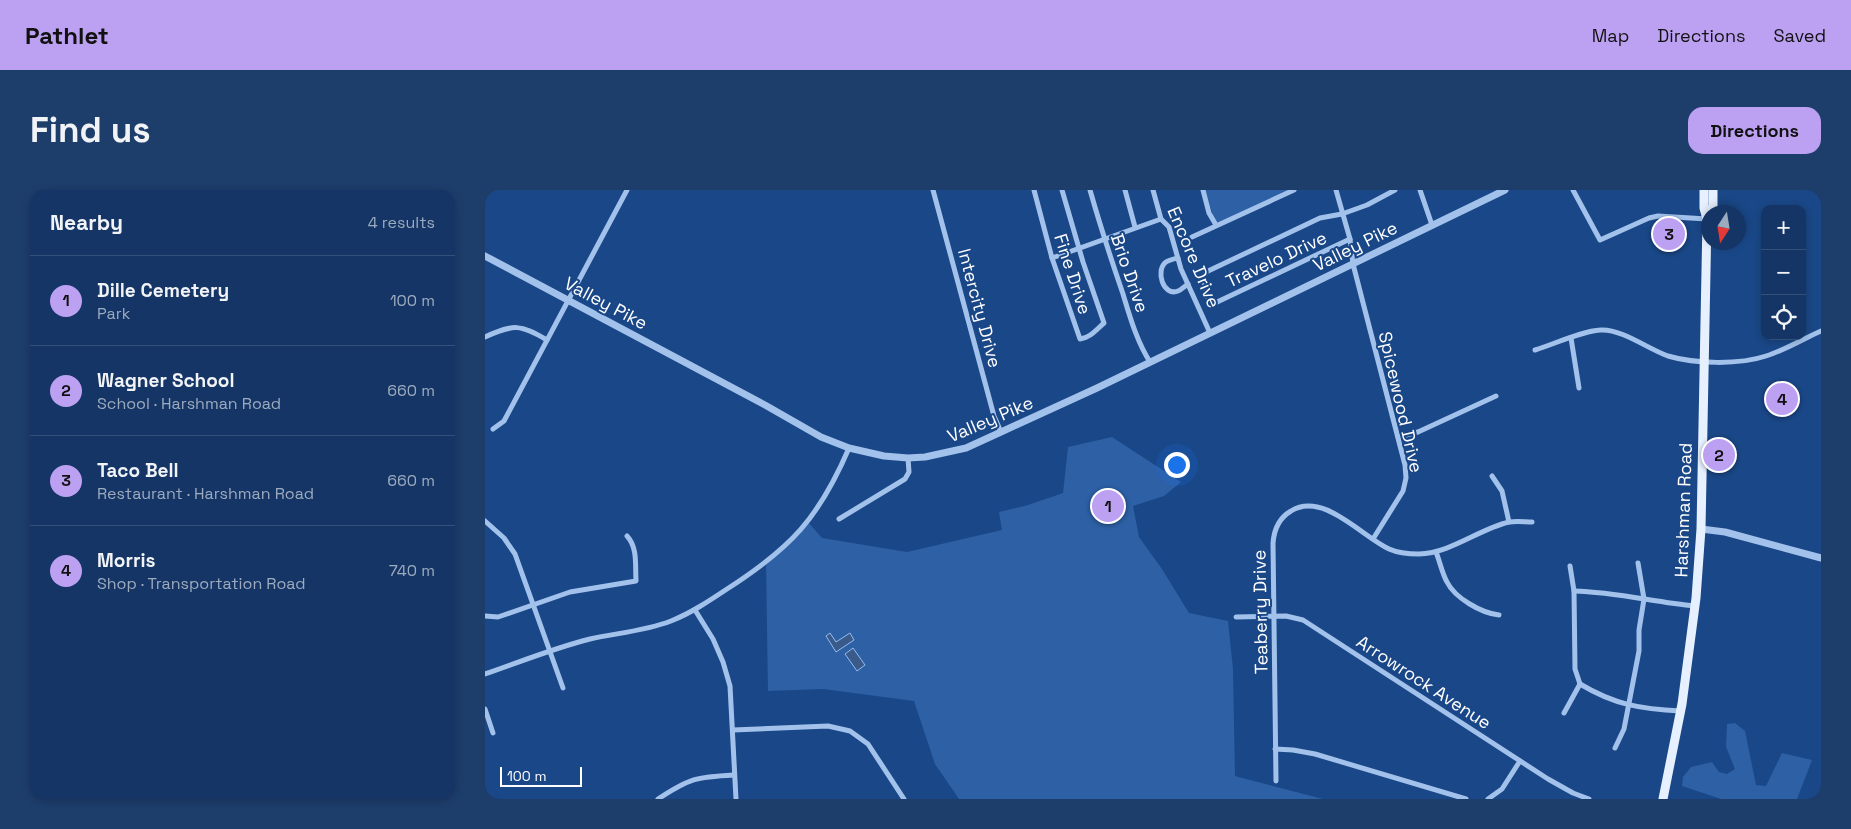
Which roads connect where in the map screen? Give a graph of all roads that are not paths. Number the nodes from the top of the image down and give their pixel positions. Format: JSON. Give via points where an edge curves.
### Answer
{"nodes":[{"id":1,"x":627,"y":190,"type":"edge"},
{"id":2,"x":933,"y":190,"type":"edge"},
{"id":3,"x":1034,"y":190,"type":"edge"},
{"id":4,"x":1062,"y":190,"type":"edge"},
{"id":5,"x":1090,"y":190,"type":"edge"},
{"id":6,"x":1125,"y":190,"type":"edge"},
{"id":7,"x":1153,"y":190,"type":"edge"},
{"id":8,"x":1203,"y":190,"type":"edge"},
{"id":9,"x":1294,"y":190,"type":"edge"},
{"id":10,"x":1336,"y":190,"type":"edge"},
{"id":11,"x":1395,"y":190,"type":"edge"},
{"id":12,"x":1420,"y":190,"type":"edge"},
{"id":13,"x":1505,"y":190,"type":"edge"},
{"id":14,"x":1573,"y":190,"type":"edge"},
{"id":15,"x":1704,"y":190,"type":"edge"},
{"id":16,"x":1713,"y":190,"type":"edge"},
{"id":17,"x":1704,"y":205,"type":"edge"},
{"id":18,"x":1713,"y":205,"type":"edge"},
{"id":19,"x":1342,"y":214,"type":"junction"},
{"id":20,"x":1701,"y":216,"type":"edge"},
{"id":21,"x":1161,"y":219,"type":"junction"},
{"id":22,"x":1216,"y":225,"type":"junction"},
{"id":23,"x":1433,"y":225,"type":"junction"},
{"id":24,"x":1135,"y":227,"type":"junction"},
{"id":25,"x":1192,"y":237,"type":"dead end"},
{"id":26,"x":1349,"y":239,"type":"junction"},
{"id":27,"x":1104,"y":240,"type":"junction"},
{"id":28,"x":1079,"y":249,"type":"junction"},
{"id":29,"x":1708,"y":250,"type":"edge"},
{"id":30,"x":485,"y":256,"type":"edge"},
{"id":31,"x":1052,"y":258,"type":"junction"},
{"id":32,"x":1178,"y":258,"type":"junction"},
{"id":33,"x":1353,"y":264,"type":"junction"},
{"id":34,"x":1188,"y":284,"type":"junction"},
{"id":35,"x":568,"y":300,"type":"junction"},
{"id":36,"x":1821,"y":331,"type":"edge"},
{"id":37,"x":1210,"y":333,"type":"junction"},
{"id":38,"x":485,"y":337,"type":"edge"},
{"id":39,"x":1571,"y":338,"type":"junction"},
{"id":40,"x":547,"y":340,"type":"junction"},
{"id":41,"x":1535,"y":350,"type":"dead end"},
{"id":42,"x":1704,"y":361,"type":"junction"},
{"id":43,"x":1150,"y":362,"type":"junction"},
{"id":44,"x":1579,"y":388,"type":"dead end"},
{"id":45,"x":1496,"y":396,"type":"dead end"},
{"id":46,"x":493,"y":429,"type":"dead end"},
{"id":47,"x":1001,"y":432,"type":"junction"},
{"id":48,"x":1398,"y":438,"type":"junction"},
{"id":49,"x":849,"y":448,"type":"junction"},
{"id":50,"x":908,"y":458,"type":"junction"},
{"id":51,"x":1491,"y":476,"type":"dead end"},
{"id":52,"x":839,"y":519,"type":"dead end"},
{"id":53,"x":485,"y":521,"type":"edge"},
{"id":54,"x":1509,"y":522,"type":"junction"},
{"id":55,"x":1532,"y":522,"type":"dead end"},
{"id":56,"x":1701,"y":528,"type":"junction"},
{"id":57,"x":627,"y":536,"type":"dead end"},
{"id":58,"x":1373,"y":539,"type":"junction"},
{"id":59,"x":1436,"y":552,"type":"junction"},
{"id":60,"x":1821,"y":558,"type":"edge"},
{"id":61,"x":1638,"y":563,"type":"dead end"},
{"id":62,"x":1570,"y":566,"type":"dead end"},
{"id":63,"x":1574,"y":591,"type":"junction"},
{"id":64,"x":1644,"y":599,"type":"junction"},
{"id":65,"x":533,"y":605,"type":"junction"},
{"id":66,"x":1695,"y":606,"type":"junction"},
{"id":67,"x":695,"y":610,"type":"junction"},
{"id":68,"x":1499,"y":615,"type":"dead end"},
{"id":69,"x":485,"y":616,"type":"edge"},
{"id":70,"x":1274,"y":616,"type":"junction"},
{"id":71,"x":1236,"y":617,"type":"dead end"},
{"id":72,"x":549,"y":651,"type":"junction"},
{"id":73,"x":485,"y":674,"type":"edge"},
{"id":74,"x":1580,"y":684,"type":"junction"},
{"id":75,"x":563,"y":688,"type":"dead end"},
{"id":76,"x":1629,"y":706,"type":"junction"},
{"id":77,"x":485,"y":709,"type":"edge"},
{"id":78,"x":1681,"y":711,"type":"junction"},
{"id":79,"x":1564,"y":713,"type":"dead end"},
{"id":80,"x":733,"y":730,"type":"junction"},
{"id":81,"x":493,"y":733,"type":"dead end"},
{"id":82,"x":1615,"y":748,"type":"dead end"},
{"id":83,"x":1275,"y":750,"type":"junction"},
{"id":84,"x":1520,"y":761,"type":"junction"},
{"id":85,"x":734,"y":775,"type":"junction"},
{"id":86,"x":1276,"y":781,"type":"dead end"},
{"id":87,"x":658,"y":799,"type":"edge"},
{"id":88,"x":736,"y":799,"type":"edge"},
{"id":89,"x":904,"y":799,"type":"edge"},
{"id":90,"x":1467,"y":799,"type":"edge"},
{"id":91,"x":1488,"y":799,"type":"edge"},
{"id":92,"x":1589,"y":799,"type":"edge"},
{"id":93,"x":1663,"y":799,"type":"edge"}],
"edges":[{"from":1,"to":35,"type":"street"},
{"from":2,"to":47,"type":"street","name":"Intercity Drive"},
{"from":3,"to":31,"type":"street","name":"Fine Drive"},
{"from":4,"to":28,"type":"street"},
{"from":5,"to":27,"type":"street","name":"Brio Drive"},
{"from":6,"to":24,"type":"street"},
{"from":7,"to":21,"type":"street","name":"Encore Drive"},
{"from":8,"to":22,"type":"street"},
{"from":9,"to":22,"type":"street"},
{"from":10,"to":19,"type":"street","name":"Spicewood Drive"},
{"from":11,"to":19,"type":"street","name":"Travelo Drive"},
{"from":12,"to":23,"type":"street"},
{"from":13,"to":23,"type":"street","name":"Valley Pike"},
{"from":14,"to":20,"type":"street","via":[[1600,240],[1649,218]]},
{"from":15,"to":17,"type":"main road","name":"Harshman Road"},
{"from":16,"to":18,"type":"main road","name":"Harshman Road"},
{"from":19,"to":26,"type":"street","name":"Spicewood Drive"},
{"from":19,"to":26,"type":"street","name":"Travelo Drive","via":[[1320,218],[1205,274],[1203,279],[1209,301],[1215,303]]},
{"from":21,"to":24,"type":"street"},
{"from":21,"to":32,"type":"street","name":"Encore Drive","via":[[1169,227]]},
{"from":22,"to":25,"type":"street"},
{"from":23,"to":33,"type":"street","name":"Valley Pike"},
{"from":24,"to":27,"type":"street"},
{"from":26,"to":33,"type":"street","name":"Spicewood Drive"},
{"from":27,"to":28,"type":"street"},
{"from":27,"to":43,"type":"street","name":"Brio Drive","via":[[1142,348]]},
{"from":28,"to":31,"type":"street"},
{"from":28,"to":31,"type":"street","name":"Fine Drive","via":[[1104,323],[1089,336],[1080,339]]},
{"from":29,"to":42,"type":"main road","name":"Harshman Road"},
{"from":30,"to":35,"type":"street","name":"Valley Pike"},
{"from":32,"to":34,"type":"street","name":"Encore Drive"},
{"from":32,"to":34,"type":"street","via":[[1163,265],[1162,281],[1172,292]]},
{"from":33,"to":37,"type":"street","name":"Valley Pike"},
{"from":33,"to":48,"type":"street","name":"Spicewood Drive"},
{"from":34,"to":37,"type":"street","name":"Encore Drive"},
{"from":35,"to":40,"type":"street"},
{"from":35,"to":49,"type":"street","name":"Valley Pike"},
{"from":36,"to":42,"type":"street","via":[[1760,358]]},
{"from":37,"to":43,"type":"street","name":"Valley Pike"},
{"from":38,"to":40,"type":"street","via":[[506,328],[525,328]]},
{"from":39,"to":41,"type":"street"},
{"from":39,"to":42,"type":"street","via":[[1603,330],[1669,356]]},
{"from":39,"to":44,"type":"street"},
{"from":40,"to":46,"type":"street","via":[[504,421]]},
{"from":42,"to":56,"type":"main road","name":"Harshman Road"},
{"from":43,"to":47,"type":"street","name":"Valley Pike"},
{"from":45,"to":48,"type":"street"},
{"from":47,"to":50,"type":"street","name":"Valley Pike","via":[[953,452]]},
{"from":48,"to":58,"type":"street","name":"Spicewood Drive","via":[[1405,465],[1405,485],[1401,497]]},
{"from":49,"to":50,"type":"street","name":"Valley Pike"},
{"from":49,"to":67,"type":"street","via":[[823,501],[787,545],[759,568]]},
{"from":50,"to":52,"type":"street","via":[[909,472],[905,478]]},
{"from":51,"to":54,"type":"street","via":[[1502,491]]},
{"from":53,"to":65,"type":"street","via":[[510,545]]},
{"from":54,"to":55,"type":"street"},
{"from":54,"to":59,"type":"street","name":"Teaberry Drive"},
{"from":56,"to":60,"type":"street"},
{"from":56,"to":66,"type":"main road","name":"Harshman Road"},
{"from":57,"to":65,"type":"street","via":[[635,550],[636,581],[570,592]]},
{"from":58,"to":59,"type":"street","name":"Teaberry Drive","via":[[1397,552]]},
{"from":58,"to":70,"type":"street","name":"Teaberry Drive","via":[[1322,508],[1302,506],[1287,514],[1273,536]]},
{"from":59,"to":68,"type":"street","via":[[1451,589],[1486,612]]},
{"from":61,"to":64,"type":"street"},
{"from":62,"to":63,"type":"street"},
{"from":63,"to":64,"type":"street"},
{"from":63,"to":74,"type":"street","via":[[1575,669]]},
{"from":64,"to":66,"type":"street"},
{"from":64,"to":76,"type":"street"},
{"from":65,"to":69,"type":"street","via":[[498,617]]},
{"from":65,"to":72,"type":"street"},
{"from":66,"to":78,"type":"main road","name":"Harshman Road"},
{"from":67,"to":72,"type":"street","via":[[659,625]]},
{"from":67,"to":80,"type":"street","via":[[727,671]]},
{"from":70,"to":71,"type":"street","name":"Arrowrock Avenue"},
{"from":70,"to":83,"type":"street","name":"Teaberry Drive"},
{"from":70,"to":84,"type":"street","name":"Arrowrock Avenue","via":[[1310,624]]},
{"from":72,"to":73,"type":"street"},
{"from":72,"to":75,"type":"street"},
{"from":74,"to":76,"type":"street"},
{"from":74,"to":79,"type":"street"},
{"from":76,"to":78,"type":"street"},
{"from":76,"to":82,"type":"street","via":[[1624,729]]},
{"from":77,"to":81,"type":"street"},
{"from":78,"to":93,"type":"main road","name":"Harshman Road"},
{"from":80,"to":85,"type":"street"},
{"from":80,"to":89,"type":"street","via":[[828,726],[850,731],[868,744]]},
{"from":83,"to":86,"type":"street","name":"Teaberry Drive"},
{"from":83,"to":90,"type":"street","via":[[1315,754]]},
{"from":84,"to":91,"type":"street","via":[[1501,789]]},
{"from":84,"to":92,"type":"street","name":"Arrowrock Avenue","via":[[1562,788]]},
{"from":85,"to":87,"type":"street","via":[[698,778]]},
{"from":85,"to":88,"type":"street"}]}
